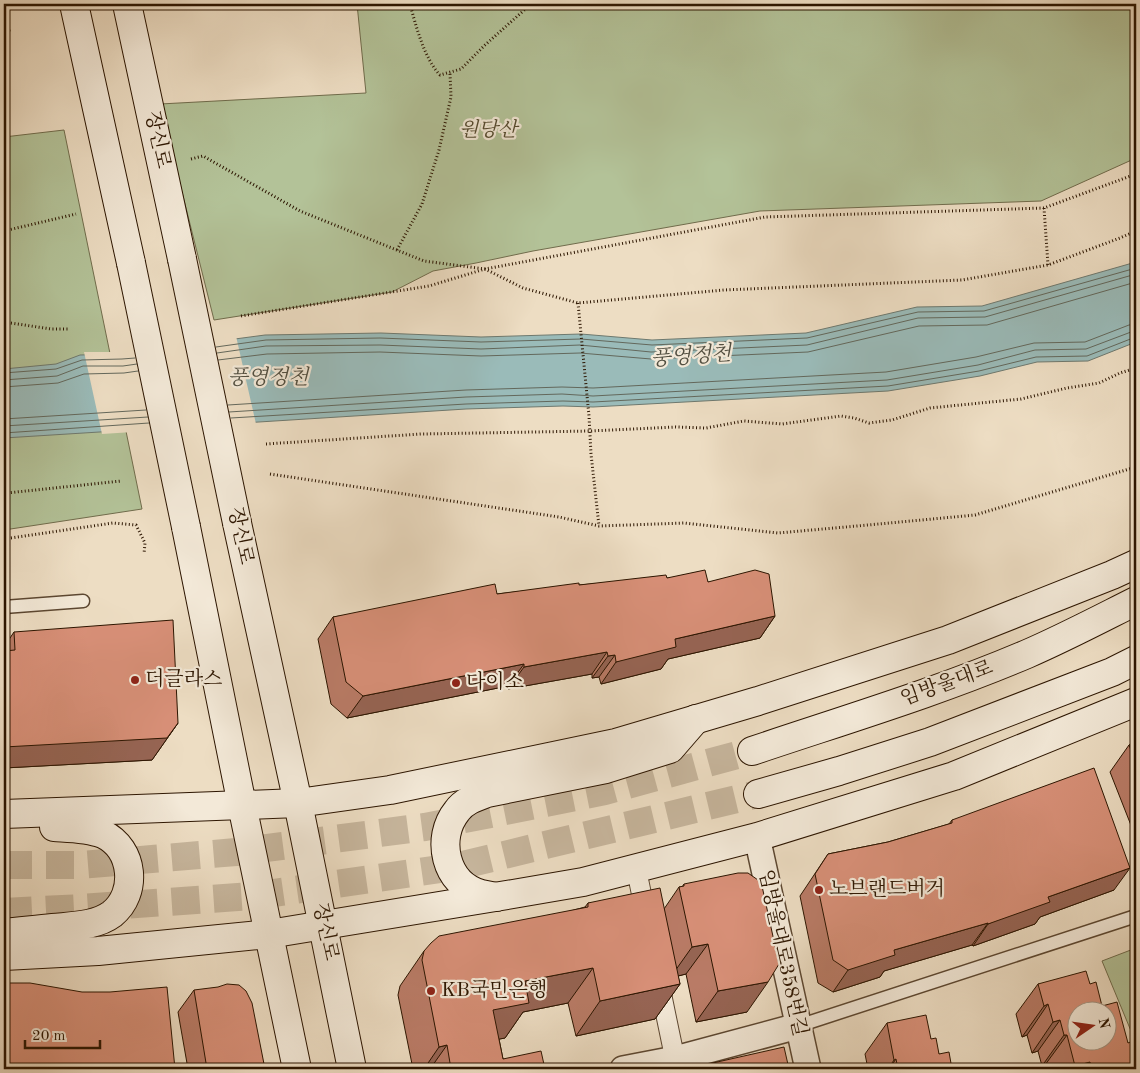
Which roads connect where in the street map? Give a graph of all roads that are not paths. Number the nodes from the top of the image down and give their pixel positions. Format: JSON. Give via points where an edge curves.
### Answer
{"nodes":[{"id":1,"x":74,"y":4,"type":"edge"},
{"id":2,"x":127,"y":4,"type":"edge"},
{"id":3,"x":1136,"y":564,"type":"edge"},
{"id":4,"x":83,"y":601,"type":"dead end"},
{"id":5,"x":1136,"y":601,"type":"edge"},
{"id":6,"x":4,"y":607,"type":"edge"},
{"id":7,"x":1136,"y":660,"type":"edge"},
{"id":8,"x":1136,"y":702,"type":"edge"},
{"id":9,"x":696,"y":719,"type":"junction"},
{"id":10,"x":752,"y":751,"type":"tunnel mouth"},
{"id":11,"x":758,"y":794,"type":"tunnel mouth"},
{"id":12,"x":298,"y":803,"type":"junction"},
{"id":13,"x":242,"y":805,"type":"junction"},
{"id":14,"x":4,"y":814,"type":"edge"},
{"id":15,"x":4,"y":823,"type":"edge"},
{"id":16,"x":757,"y":837,"type":"junction"},
{"id":17,"x":639,"y":882,"type":"dead end"},
{"id":18,"x":513,"y":894,"type":"junction"},
{"id":19,"x":1136,"y":916,"type":"edge"},
{"id":20,"x":324,"y":925,"type":"junction"},
{"id":21,"x":648,"y":929,"type":"edge"},
{"id":22,"x":4,"y":933,"type":"edge"},
{"id":23,"x":269,"y":934,"type":"junction"},
{"id":24,"x":4,"y":956,"type":"edge"},
{"id":25,"x":656,"y":966,"type":"edge"},
{"id":26,"x":798,"y":1026,"type":"junction"},
{"id":27,"x":675,"y":1064,"type":"edge"},
{"id":28,"x":297,"y":1069,"type":"edge"},
{"id":29,"x":352,"y":1069,"type":"edge"},
{"id":30,"x":623,"y":1069,"type":"edge"},
{"id":31,"x":808,"y":1069,"type":"edge"}],
"edges":[{"from":1,"to":13,"type":"main road","bridge":true,"via":[[131,263]]},
{"from":2,"to":12,"type":"main road","name":"장신로","bridge":true},
{"from":3,"to":9,"type":"main road","via":[[948,640]]},
{"from":4,"to":6,"type":"lane"},
{"from":5,"to":10,"type":"main road","name":"임방울대로","via":[[1028,653],[960,681]]},
{"from":7,"to":11,"type":"main road","via":[[930,742]]},
{"from":8,"to":16,"type":"main road","via":[[954,776]]},
{"from":9,"to":12,"type":"main road","via":[[606,745],[390,790]]},
{"from":9,"to":18,"type":"main road","via":[[670,749],[606,769],[487,793],[458,809],[448,824],[444,840],[446,858],[453,873],[465,886],[480,894],[496,897]]},
{"from":12,"to":13,"type":"main road"},
{"from":12,"to":20,"type":"main road","name":"장신로"},
{"from":13,"to":14,"type":"main road"},
{"from":13,"to":23,"type":"main road"},
{"from":15,"to":22,"type":"main road","via":[[89,830],[104,835],[117,844],[126,857],[130,872],[129,888],[122,903],[98,922]]},
{"from":16,"to":18,"type":"main road","via":[[583,882]]},
{"from":16,"to":26,"type":"street","name":"임방울대로358번길"},
{"from":17,"to":21,"type":"street"},
{"from":18,"to":20,"type":"main road"},
{"from":19,"to":26,"type":"lane"},
{"from":20,"to":23,"type":"main road"},
{"from":20,"to":29,"type":"main road","name":"장신로"},
{"from":23,"to":24,"type":"main road","via":[[98,951]]},
{"from":23,"to":28,"type":"main road"},
{"from":25,"to":27,"type":"street"},
{"from":26,"to":27,"type":"street"},
{"from":26,"to":31,"type":"street","name":"임방울대로358번길"},
{"from":27,"to":30,"type":"street"}]}
